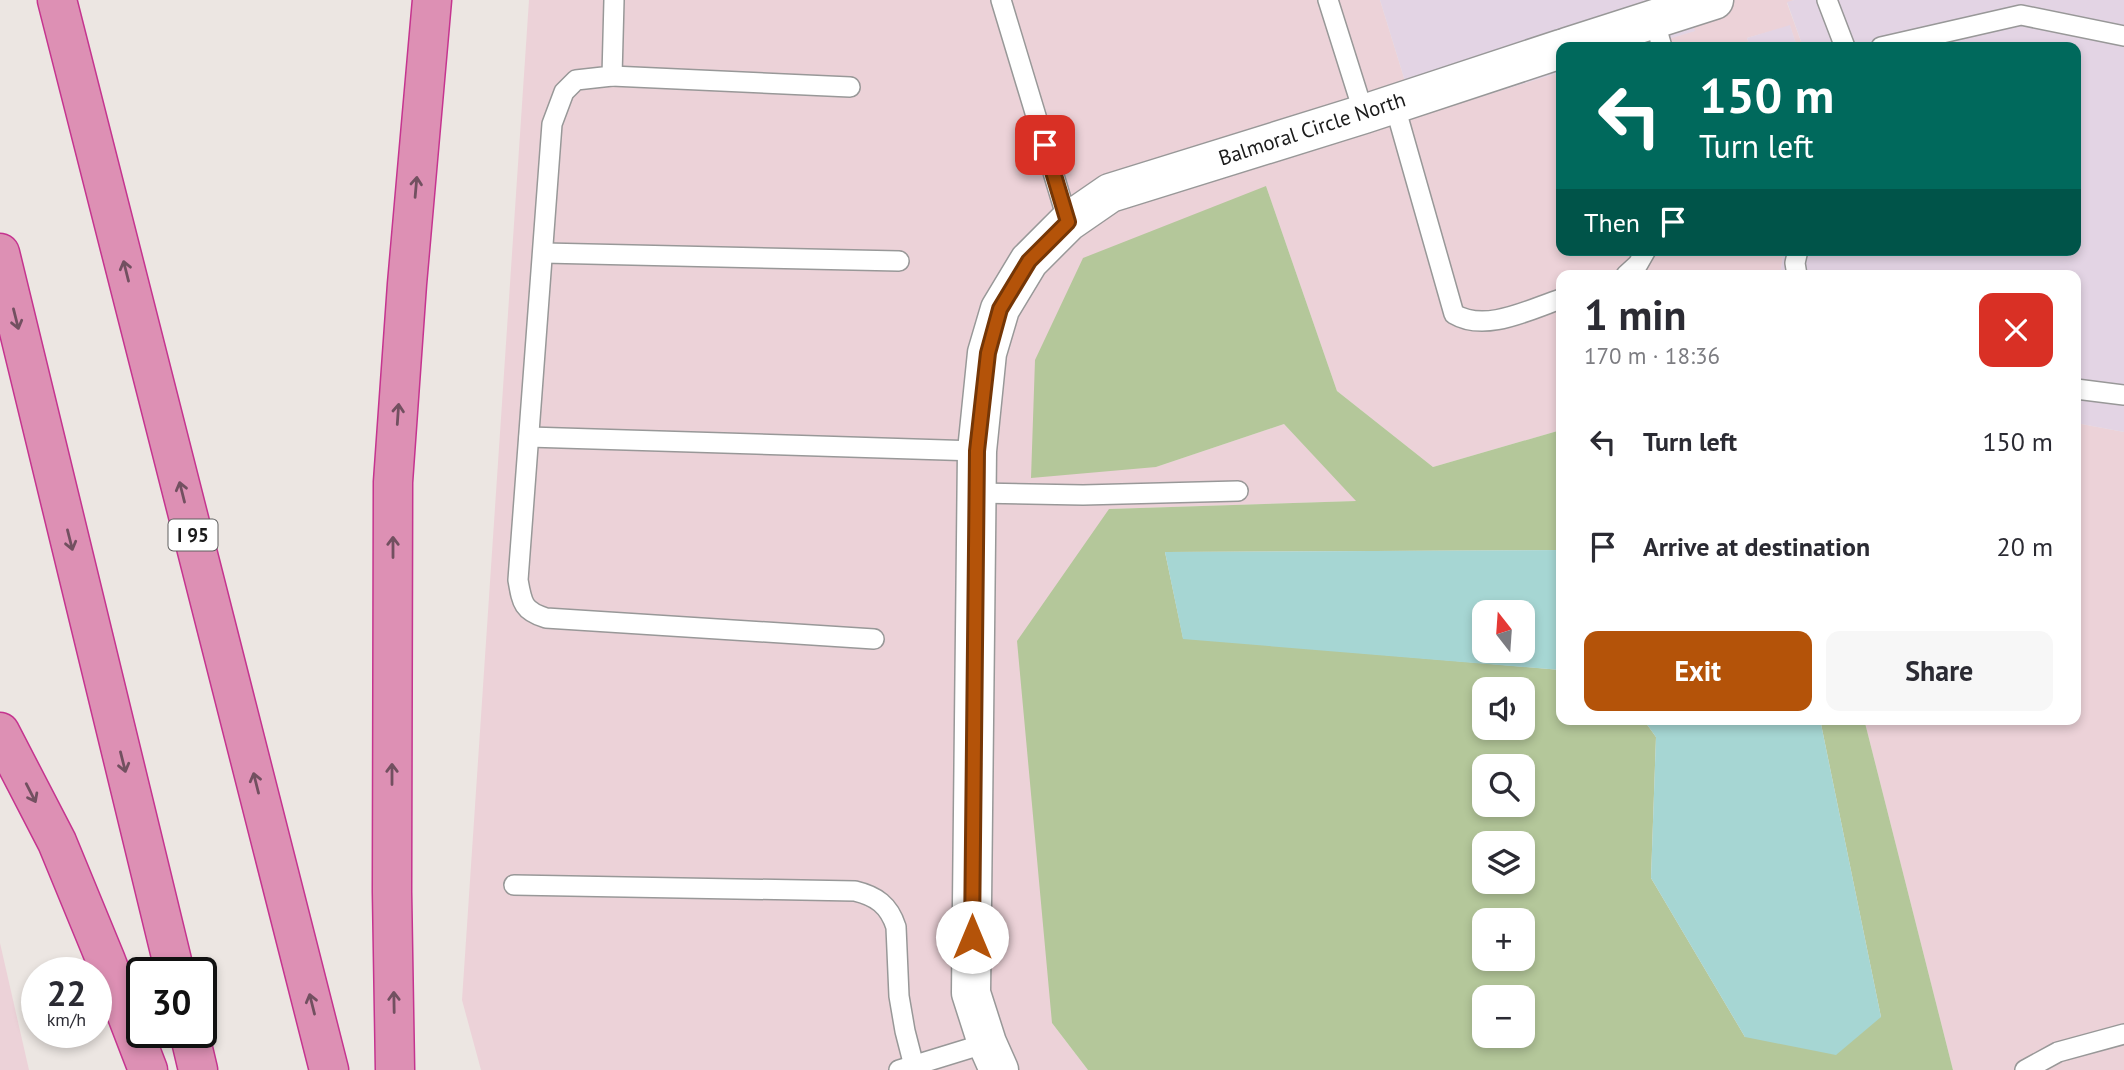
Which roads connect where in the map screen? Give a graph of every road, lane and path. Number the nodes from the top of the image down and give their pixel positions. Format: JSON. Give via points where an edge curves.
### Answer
{"nodes":[{"id":1,"x":57,"y":0,"type":"edge"},
{"id":2,"x":432,"y":0,"type":"edge"},
{"id":3,"x":614,"y":0,"type":"edge"},
{"id":4,"x":1001,"y":0,"type":"edge"},
{"id":5,"x":1328,"y":0,"type":"edge"},
{"id":6,"x":1714,"y":0,"type":"edge"},
{"id":7,"x":1828,"y":0,"type":"edge"},
{"id":8,"x":1658,"y":33,"type":"edge"},
{"id":9,"x":2124,"y":36,"type":"edge"},
{"id":10,"x":1600,"y":42,"type":"edge"},
{"id":11,"x":1843,"y":42,"type":"edge"},
{"id":12,"x":1903,"y":42,"type":"edge"},
{"id":13,"x":1556,"y":51,"type":"edge"},
{"id":14,"x":612,"y":76,"type":"junction"},
{"id":15,"x":850,"y":87,"type":"dead end"},
{"id":16,"x":1379,"y":109,"type":"junction"},
{"id":17,"x":1068,"y":222,"type":"junction"},
{"id":18,"x":0,"y":253,"type":"edge"},
{"id":19,"x":544,"y":253,"type":"junction"},
{"id":20,"x":1643,"y":256,"type":"edge"},
{"id":21,"x":899,"y":261,"type":"dead end"},
{"id":22,"x":1631,"y":270,"type":"edge"},
{"id":23,"x":1556,"y":301,"type":"edge"},
{"id":24,"x":2081,"y":390,"type":"edge"},
{"id":25,"x":2124,"y":395,"type":"edge"},
{"id":26,"x":529,"y":437,"type":"junction"},
{"id":27,"x":977,"y":451,"type":"junction"},
{"id":28,"x":1238,"y":491,"type":"dead end"},
{"id":29,"x":977,"y":493,"type":"junction"},
{"id":30,"x":874,"y":639,"type":"dead end"},
{"id":31,"x":0,"y":732,"type":"edge"},
{"id":32,"x":514,"y":886,"type":"dead end"},
{"id":33,"x":170,"y":957,"type":"edge"},
{"id":34,"x":2124,"y":1034,"type":"edge"},
{"id":35,"x":193,"y":1048,"type":"edge"},
{"id":36,"x":993,"y":1057,"type":"edge"},
{"id":37,"x":910,"y":1069,"type":"edge"},
{"id":38,"x":148,"y":1070,"type":"edge"},
{"id":39,"x":198,"y":1070,"type":"edge"},
{"id":40,"x":329,"y":1070,"type":"edge"},
{"id":41,"x":395,"y":1070,"type":"edge"},
{"id":42,"x":2025,"y":1070,"type":"edge"}],
"edges":[{"from":40,"to":1,"type":"highway","number":"I 95","one_way":true},
{"from":41,"to":2,"type":"highway","one_way":true,"via":[[393,482]]},
{"from":3,"to":14,"type":"lane"},
{"from":4,"to":17,"type":"lane"},
{"from":5,"to":16,"type":"lane"},
{"from":6,"to":8,"type":"street"},
{"from":7,"to":11,"type":"lane"},
{"from":8,"to":10,"type":"street"},
{"from":9,"to":12,"type":"lane","via":[[2021,15]]},
{"from":13,"to":16,"type":"street","name":"Balmoral Circle North"},
{"from":14,"to":15,"type":"lane"},
{"from":14,"to":19,"type":"lane","via":[[576,80],[565,92],[552,124]]},
{"from":16,"to":17,"type":"street","name":"Balmoral Circle North","via":[[1110,193]]},
{"from":16,"to":23,"type":"lane","via":[[1454,314],[1465,320],[1502,318]]},
{"from":17,"to":27,"type":"street","name":"Balmoral Circle North","via":[[1029,261],[1000,309],[988,353]]},
{"from":18,"to":33,"type":"highway","one_way":true},
{"from":19,"to":21,"type":"lane"},
{"from":19,"to":26,"type":"lane"},
{"from":20,"to":22,"type":"lane"},
{"from":24,"to":25,"type":"lane"},
{"from":26,"to":27,"type":"lane"},
{"from":26,"to":30,"type":"lane","via":[[518,580],[521,600],[530,613],[546,618]]},
{"from":27,"to":29,"type":"street","name":"Balmoral Circle North"},
{"from":28,"to":29,"type":"lane"},
{"from":29,"to":36,"type":"street","name":"Balmoral Circle North","via":[[971,992]]},
{"from":31,"to":38,"type":"highway","one_way":true,"via":[[57,842]]},
{"from":32,"to":37,"type":"lane","via":[[855,891],[872,895],[893,916],[896,927],[899,996]]},
{"from":34,"to":42,"type":"lane","via":[[2059,1052]]},
{"from":35,"to":39,"type":"highway"},
{"from":36,"to":37,"type":"lane"}]}
